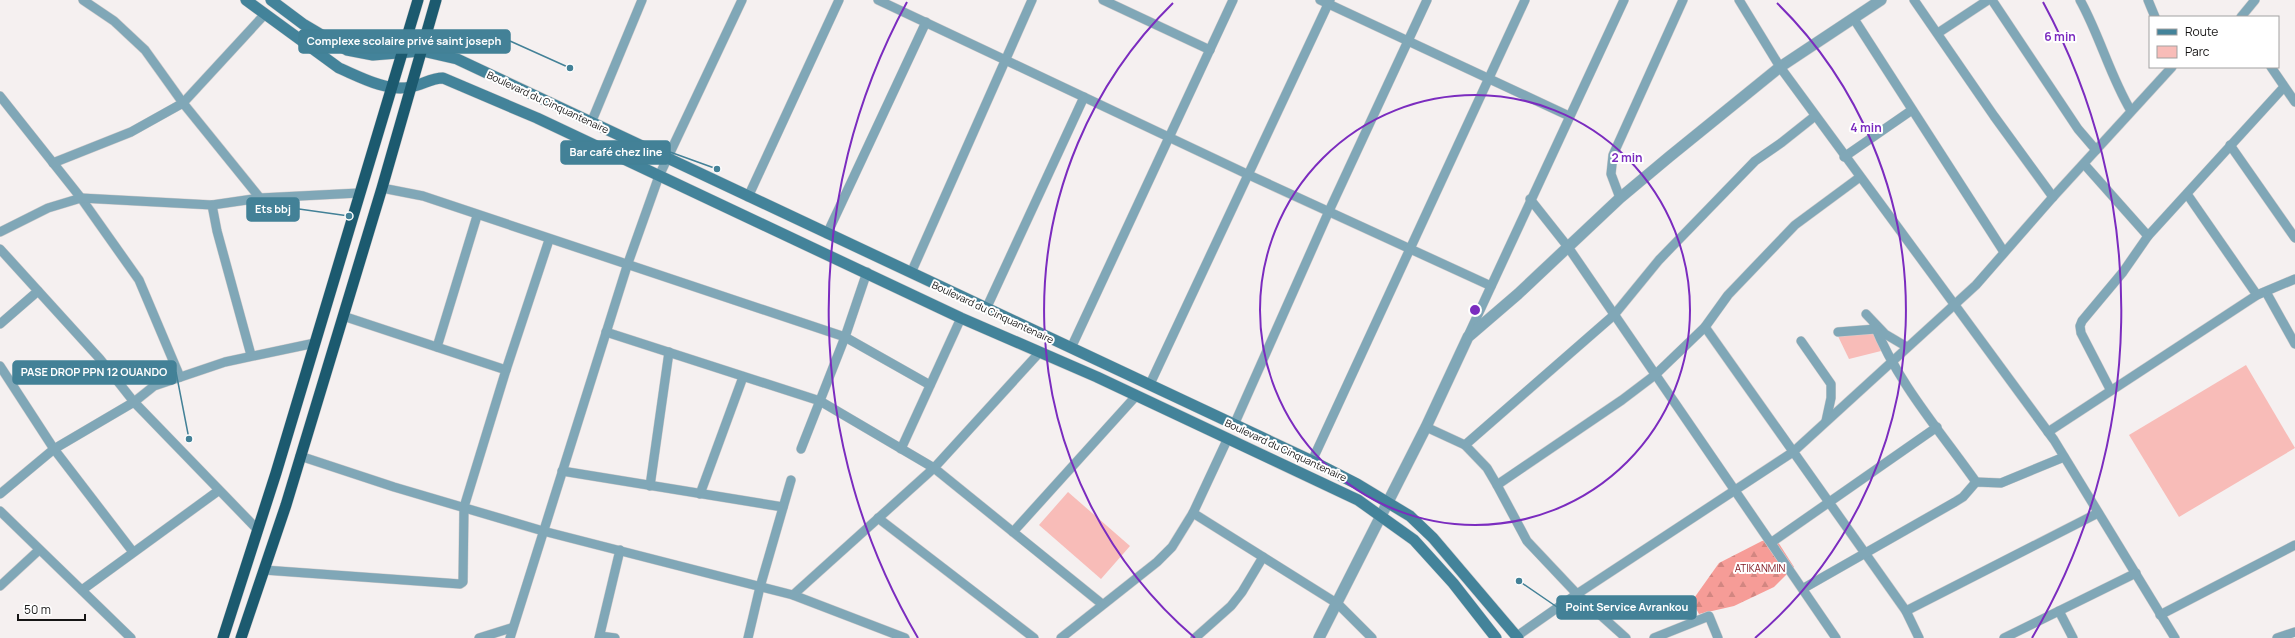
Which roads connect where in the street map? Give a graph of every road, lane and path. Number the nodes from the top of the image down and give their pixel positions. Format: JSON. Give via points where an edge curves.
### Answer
{"nodes":[{"id":1,"x":83,"y":0,"type":"edge"},
{"id":2,"x":246,"y":0,"type":"edge"},
{"id":3,"x":271,"y":0,"type":"edge"},
{"id":4,"x":418,"y":0,"type":"edge"},
{"id":5,"x":436,"y":0,"type":"edge"},
{"id":6,"x":642,"y":0,"type":"edge"},
{"id":7,"x":742,"y":0,"type":"edge"},
{"id":8,"x":839,"y":0,"type":"edge"},
{"id":9,"x":878,"y":0,"type":"edge"},
{"id":10,"x":1032,"y":0,"type":"edge"},
{"id":11,"x":1103,"y":0,"type":"edge"},
{"id":12,"x":1233,"y":0,"type":"edge"},
{"id":13,"x":1427,"y":0,"type":"edge"},
{"id":14,"x":1526,"y":0,"type":"edge"},
{"id":15,"x":1624,"y":0,"type":"edge"},
{"id":16,"x":1683,"y":0,"type":"edge"},
{"id":17,"x":1740,"y":0,"type":"edge"},
{"id":18,"x":1881,"y":0,"type":"edge"},
{"id":19,"x":1914,"y":0,"type":"edge"},
{"id":20,"x":1988,"y":0,"type":"edge"},
{"id":21,"x":1992,"y":0,"type":"edge"},
{"id":22,"x":2080,"y":0,"type":"edge"},
{"id":23,"x":2148,"y":0,"type":"edge"},
{"id":24,"x":2256,"y":0,"type":"edge"},
{"id":25,"x":1326,"y":1,"type":"edge"},
{"id":26,"x":265,"y":14,"type":"junction"},
{"id":27,"x":2155,"y":16,"type":"edge"},
{"id":28,"x":2242,"y":16,"type":"edge"},
{"id":29,"x":1854,"y":19,"type":"junction"},
{"id":30,"x":926,"y":22,"type":"junction"},
{"id":31,"x":1938,"y":33,"type":"junction"},
{"id":32,"x":1408,"y":41,"type":"junction"},
{"id":33,"x":1210,"y":50,"type":"junction"},
{"id":34,"x":422,"y":51,"type":"junction"},
{"id":35,"x":402,"y":53,"type":"junction"},
{"id":36,"x":1005,"y":60,"type":"junction"},
{"id":37,"x":1780,"y":67,"type":"junction"},
{"id":38,"x":2171,"y":68,"type":"edge"},
{"id":39,"x":2272,"y":68,"type":"edge"},
{"id":40,"x":1490,"y":79,"type":"junction"},
{"id":41,"x":2284,"y":86,"type":"junction"},
{"id":42,"x":392,"y":87,"type":"junction"},
{"id":43,"x":412,"y":87,"type":"junction"},
{"id":44,"x":0,"y":96,"type":"edge"},
{"id":45,"x":1084,"y":97,"type":"junction"},
{"id":46,"x":2295,"y":102,"type":"edge"},
{"id":47,"x":183,"y":103,"type":"junction"},
{"id":48,"x":1912,"y":110,"type":"junction"},
{"id":49,"x":2131,"y":111,"type":"junction"},
{"id":50,"x":1569,"y":116,"type":"junction"},
{"id":51,"x":1815,"y":116,"type":"junction"},
{"id":52,"x":591,"y":123,"type":"junction"},
{"id":53,"x":1170,"y":136,"type":"junction"},
{"id":54,"x":2230,"y":145,"type":"junction"},
{"id":55,"x":2096,"y":150,"type":"junction"},
{"id":56,"x":1844,"y":157,"type":"junction"},
{"id":57,"x":667,"y":158,"type":"junction"},
{"id":58,"x":54,"y":163,"type":"junction"},
{"id":59,"x":2084,"y":164,"type":"junction"},
{"id":60,"x":1249,"y":175,"type":"junction"},
{"id":61,"x":659,"y":176,"type":"junction"},
{"id":62,"x":1860,"y":177,"type":"junction"},
{"id":63,"x":382,"y":188,"type":"junction"},
{"id":64,"x":359,"y":193,"type":"junction"},
{"id":65,"x":2187,"y":194,"type":"junction"},
{"id":66,"x":748,"y":197,"type":"junction"},
{"id":67,"x":2053,"y":197,"type":"junction"},
{"id":68,"x":81,"y":198,"type":"junction"},
{"id":69,"x":260,"y":198,"type":"junction"},
{"id":70,"x":1620,"y":198,"type":"junction"},
{"id":71,"x":1530,"y":199,"type":"junction"},
{"id":72,"x":212,"y":205,"type":"junction"},
{"id":73,"x":1329,"y":211,"type":"junction"},
{"id":74,"x":477,"y":216,"type":"junction"},
{"id":75,"x":0,"y":232,"type":"edge"},
{"id":76,"x":827,"y":234,"type":"junction"},
{"id":77,"x":2148,"y":236,"type":"junction"},
{"id":78,"x":2295,"y":238,"type":"edge"},
{"id":79,"x":549,"y":240,"type":"junction"},
{"id":80,"x":1568,"y":247,"type":"junction"},
{"id":81,"x":0,"y":249,"type":"edge"},
{"id":82,"x":1410,"y":249,"type":"junction"},
{"id":83,"x":2004,"y":252,"type":"junction"},
{"id":84,"x":628,"y":263,"type":"junction"},
{"id":85,"x":867,"y":272,"type":"junction"},
{"id":86,"x":911,"y":273,"type":"junction"},
{"id":87,"x":2295,"y":280,"type":"edge"},
{"id":88,"x":1491,"y":286,"type":"junction"},
{"id":89,"x":38,"y":291,"type":"junction"},
{"id":90,"x":2262,"y":294,"type":"junction"},
{"id":91,"x":1956,"y":306,"type":"junction"},
{"id":92,"x":986,"y":309,"type":"junction"},
{"id":93,"x":1866,"y":314,"type":"dead end"},
{"id":94,"x":1614,"y":315,"type":"junction"},
{"id":95,"x":343,"y":316,"type":"junction"},
{"id":96,"x":961,"y":318,"type":"junction"},
{"id":97,"x":0,"y":324,"type":"edge"},
{"id":98,"x":1705,"y":327,"type":"junction"},
{"id":99,"x":1875,"y":327,"type":"junction"},
{"id":100,"x":606,"y":332,"type":"junction"},
{"id":101,"x":1838,"y":332,"type":"dead end"},
{"id":102,"x":845,"y":336,"type":"junction"},
{"id":103,"x":1468,"y":337,"type":"junction"},
{"id":104,"x":1801,"y":341,"type":"dead end"},
{"id":105,"x":315,"y":343,"type":"junction"},
{"id":106,"x":2295,"y":344,"type":"edge"},
{"id":107,"x":438,"y":347,"type":"junction"},
{"id":108,"x":1907,"y":347,"type":"junction"},
{"id":109,"x":1071,"y":348,"type":"junction"},
{"id":110,"x":668,"y":352,"type":"junction"},
{"id":111,"x":1039,"y":353,"type":"junction"},
{"id":112,"x":251,"y":355,"type":"junction"},
{"id":113,"x":1891,"y":361,"type":"junction"},
{"id":114,"x":0,"y":366,"type":"edge"},
{"id":115,"x":506,"y":370,"type":"junction"},
{"id":116,"x":1655,"y":375,"type":"junction"},
{"id":117,"x":180,"y":377,"type":"junction"},
{"id":118,"x":743,"y":377,"type":"junction"},
{"id":119,"x":1150,"y":384,"type":"junction"},
{"id":120,"x":930,"y":385,"type":"junction"},
{"id":121,"x":2110,"y":389,"type":"junction"},
{"id":122,"x":1136,"y":396,"type":"junction"},
{"id":123,"x":820,"y":401,"type":"junction"},
{"id":124,"x":134,"y":402,"type":"junction"},
{"id":125,"x":1826,"y":421,"type":"junction"},
{"id":126,"x":1234,"y":425,"type":"junction"},
{"id":127,"x":1426,"y":427,"type":"junction"},
{"id":128,"x":1937,"y":427,"type":"junction"},
{"id":129,"x":2048,"y":432,"type":"junction"},
{"id":130,"x":1228,"y":438,"type":"junction"},
{"id":131,"x":1466,"y":444,"type":"junction"},
{"id":132,"x":54,"y":448,"type":"junction"},
{"id":133,"x":801,"y":449,"type":"dead end"},
{"id":134,"x":901,"y":449,"type":"junction"},
{"id":135,"x":1793,"y":452,"type":"junction"},
{"id":136,"x":300,"y":456,"type":"junction"},
{"id":137,"x":2064,"y":457,"type":"junction"},
{"id":138,"x":1312,"y":461,"type":"junction"},
{"id":139,"x":934,"y":468,"type":"junction"},
{"id":140,"x":562,"y":471,"type":"junction"},
{"id":141,"x":791,"y":480,"type":"dead end"},
{"id":142,"x":1976,"y":482,"type":"junction"},
{"id":143,"x":1497,"y":485,"type":"junction"},
{"id":144,"x":650,"y":486,"type":"junction"},
{"id":145,"x":1735,"y":489,"type":"junction"},
{"id":146,"x":218,"y":491,"type":"junction"},
{"id":147,"x":0,"y":494,"type":"edge"},
{"id":148,"x":700,"y":494,"type":"junction"},
{"id":149,"x":1387,"y":501,"type":"junction"},
{"id":150,"x":1829,"y":502,"type":"junction"},
{"id":151,"x":464,"y":507,"type":"junction"},
{"id":152,"x":783,"y":507,"type":"junction"},
{"id":153,"x":0,"y":511,"type":"edge"},
{"id":154,"x":1193,"y":513,"type":"junction"},
{"id":155,"x":2098,"y":513,"type":"junction"},
{"id":156,"x":1380,"y":514,"type":"junction"},
{"id":157,"x":878,"y":518,"type":"junction"},
{"id":158,"x":257,"y":529,"type":"junction"},
{"id":159,"x":543,"y":531,"type":"junction"},
{"id":160,"x":1013,"y":532,"type":"junction"},
{"id":161,"x":1772,"y":542,"type":"junction"},
{"id":162,"x":2295,"y":544,"type":"edge"},
{"id":163,"x":40,"y":550,"type":"junction"},
{"id":164,"x":620,"y":550,"type":"junction"},
{"id":165,"x":134,"y":552,"type":"junction"},
{"id":166,"x":1864,"y":553,"type":"junction"},
{"id":167,"x":1263,"y":557,"type":"junction"},
{"id":168,"x":264,"y":570,"type":"junction"},
{"id":169,"x":2136,"y":573,"type":"junction"},
{"id":170,"x":0,"y":586,"type":"edge"},
{"id":171,"x":760,"y":587,"type":"junction"},
{"id":172,"x":1804,"y":588,"type":"junction"},
{"id":173,"x":82,"y":590,"type":"junction"},
{"id":174,"x":1577,"y":594,"type":"junction"},
{"id":175,"x":793,"y":595,"type":"junction"},
{"id":176,"x":1102,"y":604,"type":"junction"},
{"id":177,"x":1338,"y":604,"type":"junction"},
{"id":178,"x":1906,"y":611,"type":"junction"},
{"id":179,"x":2059,"y":611,"type":"junction"},
{"id":180,"x":2160,"y":615,"type":"junction"},
{"id":181,"x":511,"y":628,"type":"junction"},
{"id":182,"x":2295,"y":632,"type":"edge"},
{"id":183,"x":128,"y":637,"type":"edge"},
{"id":184,"x":600,"y":637,"type":"edge"},
{"id":185,"x":1518,"y":637,"type":"edge"},
{"id":186,"x":223,"y":638,"type":"edge"},
{"id":187,"x":241,"y":638,"type":"edge"},
{"id":188,"x":479,"y":638,"type":"edge"},
{"id":189,"x":510,"y":638,"type":"edge"},
{"id":190,"x":615,"y":638,"type":"edge"},
{"id":191,"x":748,"y":638,"type":"edge"},
{"id":192,"x":905,"y":638,"type":"edge"},
{"id":193,"x":1034,"y":638,"type":"edge"},
{"id":194,"x":1061,"y":638,"type":"edge"},
{"id":195,"x":1195,"y":638,"type":"edge"},
{"id":196,"x":1319,"y":638,"type":"edge"},
{"id":197,"x":1372,"y":638,"type":"edge"},
{"id":198,"x":1496,"y":638,"type":"edge"},
{"id":199,"x":1626,"y":638,"type":"edge"},
{"id":200,"x":1654,"y":638,"type":"edge"},
{"id":201,"x":1718,"y":638,"type":"edge"},
{"id":202,"x":1836,"y":638,"type":"edge"},
{"id":203,"x":1919,"y":638,"type":"edge"},
{"id":204,"x":2004,"y":638,"type":"edge"},
{"id":205,"x":2074,"y":638,"type":"edge"},
{"id":206,"x":2175,"y":638,"type":"edge"},
{"id":207,"x":2276,"y":638,"type":"edge"}],
"edges":[{"from":1,"to":47,"type":"street","via":[[114,21],[145,50]]},
{"from":2,"to":26,"type":"main road"},
{"from":3,"to":35,"type":"main road","name":"Boulevard du Cinquantenaire","via":[[303,24],[347,50],[366,54]]},
{"from":4,"to":35,"type":"highway"},
{"from":5,"to":34,"type":"highway"},
{"from":6,"to":52,"type":"street"},
{"from":7,"to":57,"type":"street"},
{"from":8,"to":66,"type":"street"},
{"from":9,"to":30,"type":"street"},
{"from":10,"to":36,"type":"street"},
{"from":11,"to":33,"type":"street"},
{"from":12,"to":33,"type":"street"},
{"from":13,"to":32,"type":"street"},
{"from":14,"to":40,"type":"street"},
{"from":15,"to":50,"type":"street"},
{"from":16,"to":70,"type":"street","via":[[1613,155],[1611,174]]},
{"from":17,"to":37,"type":"street"},
{"from":18,"to":29,"type":"street"},
{"from":19,"to":31,"type":"street"},
{"from":20,"to":31,"type":"street"},
{"from":21,"to":55,"type":"street","via":[[2078,129]]},
{"from":22,"to":49,"type":"street"},
{"from":23,"to":27,"type":"street"},
{"from":24,"to":28,"type":"street"},
{"from":25,"to":32,"type":"street"},
{"from":25,"to":60,"type":"street"},
{"from":26,"to":42,"type":"main road","via":[[339,68]]},
{"from":26,"to":47,"type":"street"},
{"from":29,"to":37,"type":"street"},
{"from":29,"to":48,"type":"street"},
{"from":30,"to":36,"type":"street"},
{"from":30,"to":76,"type":"street"},
{"from":31,"to":67,"type":"street"},
{"from":32,"to":40,"type":"street"},
{"from":32,"to":73,"type":"street"},
{"from":33,"to":53,"type":"street"},
{"from":34,"to":35,"type":"main road","name":"Boulevard du Cinquantenaire"},
{"from":34,"to":43,"type":"highway"},
{"from":34,"to":52,"type":"main road","name":"Boulevard du Cinquantenaire","via":[[457,59]]},
{"from":35,"to":42,"type":"highway"},
{"from":36,"to":45,"type":"street"},
{"from":36,"to":86,"type":"street"},
{"from":37,"to":51,"type":"street"},
{"from":37,"to":70,"type":"street"},
{"from":38,"to":49,"type":"street"},
{"from":39,"to":41,"type":"street"},
{"from":40,"to":50,"type":"street"},
{"from":40,"to":82,"type":"street"},
{"from":41,"to":46,"type":"street"},
{"from":41,"to":54,"type":"street"},
{"from":42,"to":43,"type":"main road"},
{"from":42,"to":64,"type":"highway"},
{"from":43,"to":61,"type":"main road","name":"Boulevard du Cinquantenaire","via":[[434,78],[443,78],[537,118]]},
{"from":43,"to":63,"type":"highway"},
{"from":44,"to":58,"type":"street"},
{"from":45,"to":53,"type":"street"},
{"from":45,"to":92,"type":"street"},
{"from":47,"to":58,"type":"street","via":[[130,132]]},
{"from":47,"to":69,"type":"street"},
{"from":48,"to":56,"type":"street"},
{"from":48,"to":83,"type":"street"},
{"from":49,"to":55,"type":"street"},
{"from":50,"to":71,"type":"street"},
{"from":51,"to":56,"type":"street"},
{"from":51,"to":94,"type":"street","via":[[1748,168],[1659,260]]},
{"from":52,"to":57,"type":"main road","name":"Boulevard du Cinquantenaire"},
{"from":53,"to":60,"type":"street"},
{"from":53,"to":109,"type":"street"},
{"from":54,"to":65,"type":"street"},
{"from":54,"to":78,"type":"street"},
{"from":55,"to":59,"type":"street"},
{"from":56,"to":62,"type":"street"},
{"from":57,"to":61,"type":"street"},
{"from":57,"to":66,"type":"main road","name":"Boulevard du Cinquantenaire"},
{"from":58,"to":68,"type":"street"},
{"from":59,"to":67,"type":"street"},
{"from":59,"to":77,"type":"street"},
{"from":60,"to":73,"type":"street"},
{"from":60,"to":119,"type":"street"},
{"from":61,"to":84,"type":"street"},
{"from":61,"to":85,"type":"main road","name":"Boulevard du Cinquantenaire"},
{"from":62,"to":91,"type":"street"},
{"from":62,"to":98,"type":"street","via":[[1795,225],[1728,295]]},
{"from":63,"to":74,"type":"street","via":[[423,196]]},
{"from":63,"to":95,"type":"highway"},
{"from":64,"to":69,"type":"street"},
{"from":64,"to":105,"type":"highway"},
{"from":65,"to":77,"type":"street"},
{"from":65,"to":90,"type":"street"},
{"from":66,"to":76,"type":"main road","name":"Boulevard du Cinquantenaire"},
{"from":67,"to":83,"type":"street"},
{"from":68,"to":72,"type":"street"},
{"from":68,"to":75,"type":"street","via":[[48,208]]},
{"from":68,"to":117,"type":"street","via":[[139,280]]},
{"from":69,"to":72,"type":"street"},
{"from":70,"to":80,"type":"street"},
{"from":71,"to":80,"type":"street"},
{"from":71,"to":88,"type":"street"},
{"from":72,"to":112,"type":"street"},
{"from":73,"to":82,"type":"street"},
{"from":73,"to":126,"type":"street"},
{"from":74,"to":79,"type":"street"},
{"from":74,"to":107,"type":"street"},
{"from":76,"to":86,"type":"main road","name":"Boulevard du Cinquantenaire"},
{"from":77,"to":121,"type":"street","via":[[2080,326],[2081,333]]},
{"from":79,"to":84,"type":"street"},
{"from":79,"to":115,"type":"street"},
{"from":80,"to":94,"type":"street"},
{"from":80,"to":103,"type":"street"},
{"from":81,"to":89,"type":"street"},
{"from":82,"to":88,"type":"street"},
{"from":82,"to":138,"type":"street"},
{"from":83,"to":91,"type":"street"},
{"from":84,"to":100,"type":"street"},
{"from":84,"to":102,"type":"street"},
{"from":85,"to":96,"type":"main road","name":"Boulevard du Cinquantenaire"},
{"from":85,"to":102,"type":"street"},
{"from":86,"to":92,"type":"main road","name":"Boulevard du Cinquantenaire"},
{"from":87,"to":90,"type":"street"},
{"from":88,"to":103,"type":"street"},
{"from":89,"to":97,"type":"street"},
{"from":89,"to":124,"type":"street","via":[[100,359]]},
{"from":90,"to":106,"type":"street"},
{"from":90,"to":121,"type":"street"},
{"from":91,"to":108,"type":"street"},
{"from":91,"to":129,"type":"street"},
{"from":92,"to":109,"type":"main road","name":"Boulevard du Cinquantenaire"},
{"from":93,"to":99,"type":"street"},
{"from":94,"to":116,"type":"street"},
{"from":94,"to":131,"type":"street"},
{"from":95,"to":107,"type":"street"},
{"from":95,"to":136,"type":"highway"},
{"from":96,"to":111,"type":"main road","name":"Boulevard du Cinquantenaire"},
{"from":96,"to":120,"type":"street"},
{"from":98,"to":116,"type":"street"},
{"from":98,"to":135,"type":"street"},
{"from":99,"to":101,"type":"street"},
{"from":99,"to":108,"type":"street"},
{"from":99,"to":113,"type":"street"},
{"from":100,"to":110,"type":"street"},
{"from":100,"to":140,"type":"street"},
{"from":102,"to":120,"type":"street"},
{"from":102,"to":123,"type":"street"},
{"from":103,"to":127,"type":"street"},
{"from":104,"to":125,"type":"street","via":[[1831,384]]},
{"from":105,"to":112,"type":"street"},
{"from":105,"to":158,"type":"highway"},
{"from":107,"to":115,"type":"street"},
{"from":108,"to":113,"type":"street"},
{"from":109,"to":119,"type":"main road","name":"Boulevard du Cinquantenaire"},
{"from":110,"to":118,"type":"street"},
{"from":110,"to":144,"type":"street"},
{"from":111,"to":122,"type":"main road","name":"Boulevard du Cinquantenaire"},
{"from":111,"to":139,"type":"street"},
{"from":112,"to":117,"type":"street"},
{"from":113,"to":125,"type":"street"},
{"from":113,"to":128,"type":"street"},
{"from":114,"to":132,"type":"street"},
{"from":115,"to":151,"type":"street"},
{"from":116,"to":143,"type":"street"},
{"from":116,"to":145,"type":"street"},
{"from":117,"to":124,"type":"street","via":[[154,386]]},
{"from":118,"to":123,"type":"street"},
{"from":118,"to":148,"type":"street"},
{"from":119,"to":126,"type":"main road","name":"Boulevard du Cinquantenaire"},
{"from":120,"to":134,"type":"street"},
{"from":121,"to":129,"type":"street"},
{"from":122,"to":130,"type":"main road","name":"Boulevard du Cinquantenaire"},
{"from":122,"to":160,"type":"street"},
{"from":123,"to":133,"type":"street"},
{"from":123,"to":134,"type":"street"},
{"from":124,"to":132,"type":"street"},
{"from":124,"to":146,"type":"street"},
{"from":125,"to":135,"type":"street"},
{"from":126,"to":138,"type":"main road","name":"Boulevard du Cinquantenaire"},
{"from":127,"to":131,"type":"street"},
{"from":127,"to":149,"type":"street"},
{"from":128,"to":142,"type":"street"},
{"from":128,"to":150,"type":"street"},
{"from":129,"to":137,"type":"street"},
{"from":130,"to":154,"type":"street"},
{"from":130,"to":156,"type":"main road","name":"Boulevard du Cinquantenaire","via":[[1339,490]]},
{"from":131,"to":143,"type":"street","via":[[1487,468]]},
{"from":132,"to":147,"type":"street"},
{"from":132,"to":165,"type":"street"},
{"from":134,"to":139,"type":"street"},
{"from":135,"to":145,"type":"street"},
{"from":135,"to":150,"type":"street"},
{"from":136,"to":151,"type":"street"},
{"from":136,"to":168,"type":"highway"},
{"from":137,"to":142,"type":"street","via":[[2001,483]]},
{"from":137,"to":155,"type":"street"},
{"from":138,"to":149,"type":"main road","name":"Boulevard du Cinquantenaire"},
{"from":139,"to":157,"type":"street"},
{"from":139,"to":160,"type":"street"},
{"from":140,"to":144,"type":"street"},
{"from":140,"to":159,"type":"street"},
{"from":141,"to":152,"type":"street"},
{"from":142,"to":166,"type":"street","via":[[1963,497]]},
{"from":143,"to":174,"type":"street","via":[[1527,541]]},
{"from":144,"to":148,"type":"street"},
{"from":145,"to":161,"type":"street"},
{"from":145,"to":174,"type":"street"},
{"from":146,"to":158,"type":"street"},
{"from":146,"to":165,"type":"street"},
{"from":148,"to":152,"type":"street"},
{"from":149,"to":156,"type":"street"},
{"from":149,"to":185,"type":"main road","name":"Boulevard du Cinquantenaire","via":[[1410,516],[1433,538]]},
{"from":150,"to":161,"type":"street"},
{"from":150,"to":166,"type":"street"},
{"from":151,"to":159,"type":"street"},
{"from":151,"to":168,"type":"street","via":[[465,578],[460,584]]},
{"from":152,"to":171,"type":"street"},
{"from":153,"to":163,"type":"street"},
{"from":154,"to":167,"type":"street"},
{"from":154,"to":176,"type":"street","via":[[1172,547]]},
{"from":155,"to":169,"type":"street"},
{"from":155,"to":178,"type":"street"},
{"from":156,"to":177,"type":"street"},
{"from":156,"to":198,"type":"main road","name":"Boulevard du Cinquantenaire","via":[[1414,540],[1429,556]]},
{"from":157,"to":175,"type":"street"},
{"from":157,"to":193,"type":"street"},
{"from":158,"to":186,"type":"highway"},
{"from":159,"to":164,"type":"street"},
{"from":159,"to":181,"type":"street"},
{"from":160,"to":176,"type":"street"},
{"from":161,"to":172,"type":"street"},
{"from":162,"to":180,"type":"street"},
{"from":163,"to":170,"type":"street"},
{"from":163,"to":173,"type":"street"},
{"from":164,"to":171,"type":"street"},
{"from":164,"to":184,"type":"street"},
{"from":165,"to":173,"type":"street"},
{"from":166,"to":172,"type":"street"},
{"from":166,"to":178,"type":"street"},
{"from":167,"to":177,"type":"street"},
{"from":167,"to":195,"type":"street","via":[[1231,606]]},
{"from":168,"to":187,"type":"highway"},
{"from":169,"to":179,"type":"street"},
{"from":169,"to":180,"type":"street"},
{"from":171,"to":175,"type":"street"},
{"from":171,"to":191,"type":"street"},
{"from":172,"to":202,"type":"street"},
{"from":173,"to":183,"type":"street"},
{"from":174,"to":185,"type":"street"},
{"from":174,"to":199,"type":"street"},
{"from":175,"to":192,"type":"street"},
{"from":176,"to":194,"type":"street"},
{"from":177,"to":196,"type":"street"},
{"from":177,"to":197,"type":"street"},
{"from":178,"to":203,"type":"street"},
{"from":179,"to":204,"type":"street"},
{"from":179,"to":205,"type":"street"},
{"from":180,"to":206,"type":"street"},
{"from":181,"to":188,"type":"street"},
{"from":181,"to":189,"type":"street"},
{"from":182,"to":207,"type":"street"},
{"from":184,"to":190,"type":"street"},
{"from":200,"to":201,"type":"street","via":[[1709,616]]}]}
